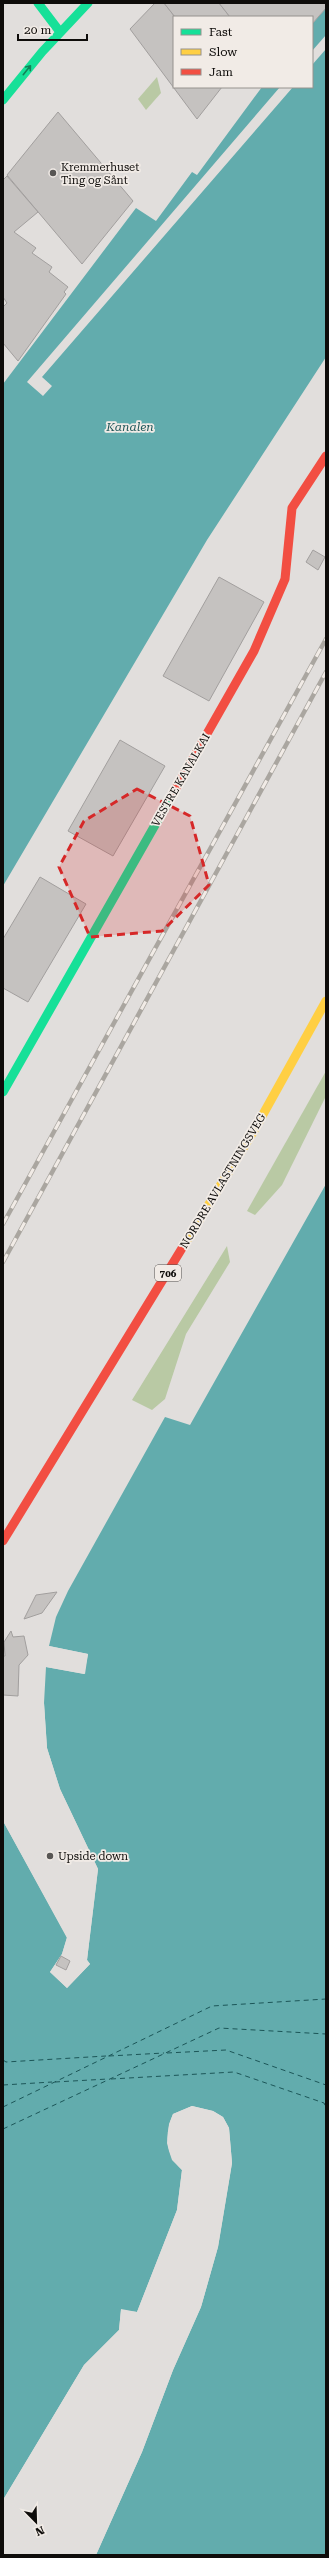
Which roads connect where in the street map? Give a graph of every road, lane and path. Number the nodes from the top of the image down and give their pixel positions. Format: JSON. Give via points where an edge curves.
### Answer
{"nodes":[{"id":1,"x":38,"y":3,"type":"edge"},
{"id":2,"x":88,"y":3,"type":"edge"},
{"id":3,"x":60,"y":32,"type":"junction"},
{"id":4,"x":3,"y":100,"type":"edge"},
{"id":5,"x":326,"y":456,"type":"edge"},
{"id":6,"x":326,"y":1001,"type":"edge"},
{"id":7,"x":3,"y":1092,"type":"edge"},
{"id":8,"x":3,"y":1542,"type":"edge"}],
"edges":[{"from":1,"to":3,"type":"main road"},
{"from":2,"to":3,"type":"main road"},
{"from":4,"to":3,"type":"main road","one_way":true},
{"from":5,"to":7,"type":"main road","name":"VESTRE KANALKAI","via":[[292,508],[285,579],[254,650]]},
{"from":6,"to":8,"type":"main road","name":"NORDRE AVLASTNINGSVEG","number":"706","via":[[256,1127]]}]}
